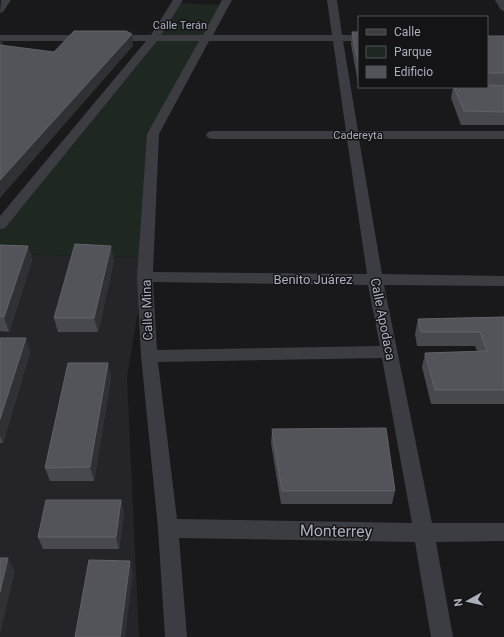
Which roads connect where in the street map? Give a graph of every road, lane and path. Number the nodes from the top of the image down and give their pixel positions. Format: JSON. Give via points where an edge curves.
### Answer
{"nodes":[{"id":1,"x":6,"y":0,"type":"edge"},
{"id":2,"x":178,"y":0,"type":"edge"},
{"id":3,"x":227,"y":0,"type":"edge"},
{"id":4,"x":332,"y":0,"type":"edge"},
{"id":5,"x":500,"y":0,"type":"edge"},
{"id":6,"x":504,"y":8,"type":"edge"},
{"id":7,"x":0,"y":10,"type":"edge"},
{"id":8,"x":155,"y":37,"type":"junction"},
{"id":9,"x":208,"y":37,"type":"junction"},
{"id":10,"x":0,"y":38,"type":"edge"},
{"id":11,"x":338,"y":38,"type":"junction"},
{"id":12,"x":358,"y":38,"type":"edge"},
{"id":13,"x":212,"y":135,"type":"dead end"},
{"id":14,"x":353,"y":135,"type":"junction"},
{"id":15,"x":504,"y":135,"type":"edge"},
{"id":16,"x":0,"y":225,"type":"edge"},
{"id":17,"x":145,"y":277,"type":"junction"},
{"id":18,"x":375,"y":279,"type":"junction"},
{"id":19,"x":504,"y":281,"type":"edge"},
{"id":20,"x":390,"y":352,"type":"junction"},
{"id":21,"x":149,"y":356,"type":"junction"},
{"id":22,"x":168,"y":528,"type":"junction"},
{"id":23,"x":504,"y":532,"type":"edge"},
{"id":24,"x":424,"y":533,"type":"junction"},
{"id":25,"x":176,"y":637,"type":"edge"},
{"id":26,"x":442,"y":637,"type":"edge"}],
"edges":[{"from":1,"to":7,"type":"street"},
{"from":2,"to":8,"type":"street"},
{"from":3,"to":9,"type":"street","name":"Calle Mina"},
{"from":4,"to":11,"type":"street","name":"Calle Apodaca"},
{"from":5,"to":6,"type":"street"},
{"from":8,"to":9,"type":"street","name":"Calle Terán"},
{"from":8,"to":10,"type":"street","name":"Calle Terán"},
{"from":8,"to":16,"type":"street"},
{"from":9,"to":11,"type":"street","name":"Calle Terán"},
{"from":9,"to":17,"type":"street","name":"Calle Mina","via":[[153,134]]},
{"from":11,"to":12,"type":"street","name":"Calle Terán"},
{"from":11,"to":14,"type":"street","name":"Calle Apodaca"},
{"from":13,"to":14,"type":"street","name":"Cadereyta"},
{"from":14,"to":15,"type":"street","name":"Cadereyta"},
{"from":14,"to":18,"type":"street","name":"Calle Apodaca"},
{"from":17,"to":18,"type":"street","name":"Benito Juárez"},
{"from":17,"to":21,"type":"street","name":"Calle Mina"},
{"from":18,"to":19,"type":"street","name":"Benito Juárez"},
{"from":18,"to":20,"type":"street","name":"Calle Apodaca"},
{"from":20,"to":21,"type":"street"},
{"from":20,"to":24,"type":"street","name":"Calle Apodaca"},
{"from":21,"to":22,"type":"street","name":"Calle Mina"},
{"from":22,"to":24,"type":"street","name":"Monterrey"},
{"from":22,"to":25,"type":"street","name":"Calle Mina"},
{"from":23,"to":24,"type":"street","name":"Monterrey"},
{"from":24,"to":26,"type":"street","name":"Calle Apodaca"}]}
